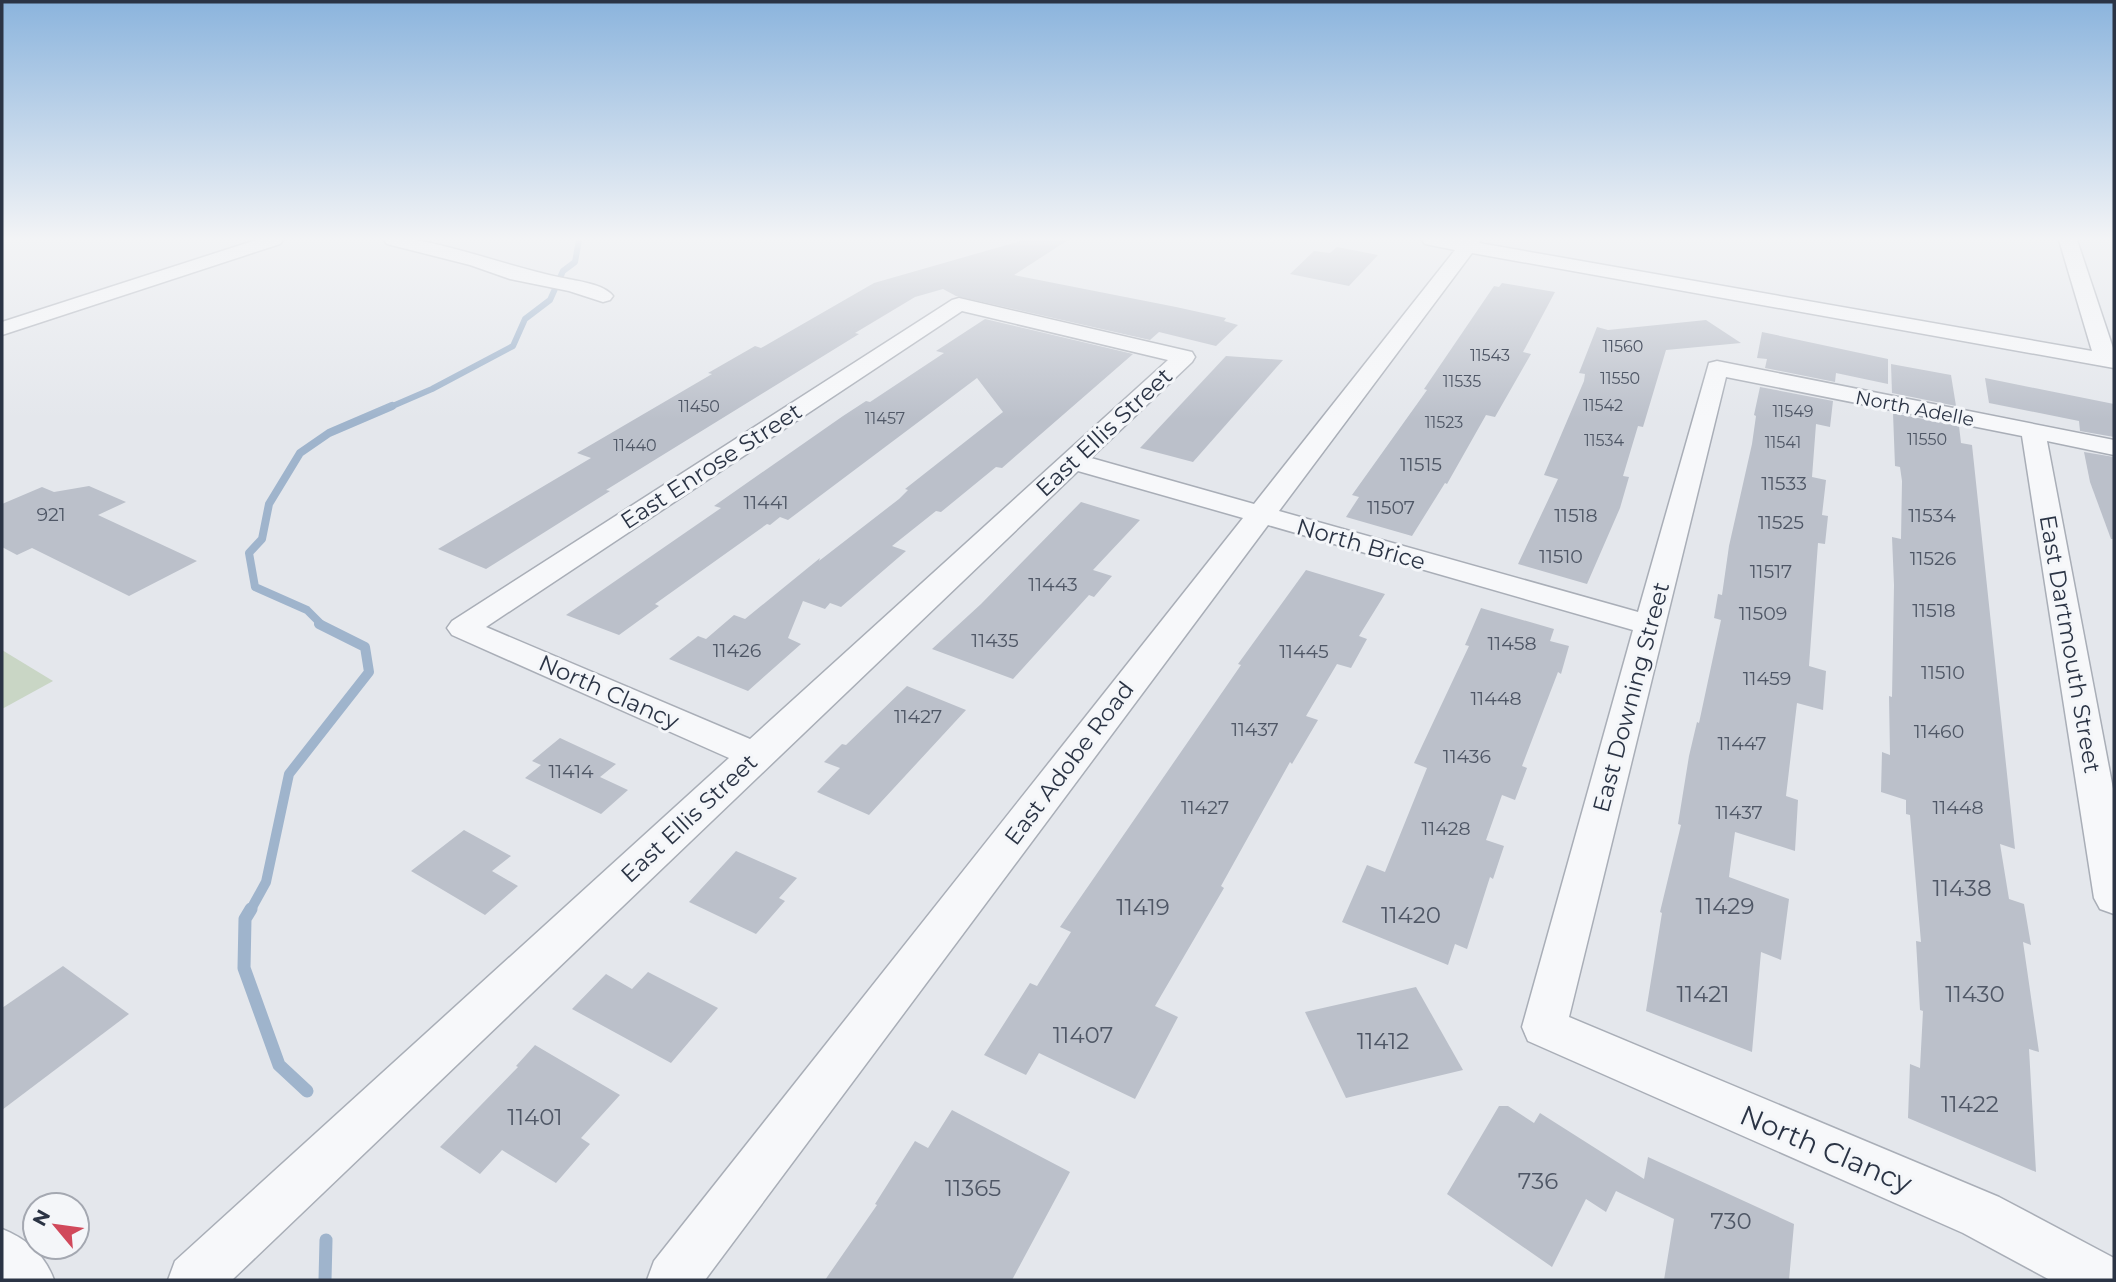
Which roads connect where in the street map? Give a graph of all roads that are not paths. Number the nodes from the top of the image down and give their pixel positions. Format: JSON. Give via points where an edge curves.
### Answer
{"nodes":[{"id":1,"x":91,"y":300,"type":"edge"},
{"id":2,"x":1426,"y":300,"type":"edge"},
{"id":3,"x":1781,"y":300,"type":"edge"},
{"id":4,"x":2089,"y":300,"type":"edge"},
{"id":5,"x":959,"y":304,"type":"joint"},
{"id":6,"x":2,"y":329,"type":"edge"},
{"id":7,"x":2110,"y":360,"type":"edge"},
{"id":8,"x":1717,"y":368,"type":"joint"},
{"id":9,"x":2033,"y":431,"type":"junction"},
{"id":10,"x":2114,"y":447,"type":"edge"},
{"id":11,"x":1072,"y":461,"type":"junction"},
{"id":12,"x":1259,"y":515,"type":"junction"},
{"id":13,"x":1649,"y":625,"type":"junction"},
{"id":14,"x":463,"y":628,"type":"joint"},
{"id":15,"x":756,"y":756,"type":"junction"},
{"id":16,"x":2114,"y":898,"type":"edge"},
{"id":17,"x":1545,"y":1027,"type":"joint"},
{"id":18,"x":2,"y":1255,"type":"edge"},
{"id":19,"x":28,"y":1280,"type":"edge"},
{"id":20,"x":194,"y":1280,"type":"edge"},
{"id":21,"x":673,"y":1280,"type":"edge"},
{"id":22,"x":2102,"y":1280,"type":"edge"}],
"edges":[{"from":1,"to":6,"type":"street"},
{"from":2,"to":12,"type":"street","name":"East Adobe Road"},
{"from":3,"to":7,"type":"street"},
{"from":4,"to":7,"type":"street"},
{"from":5,"to":11,"type":"street","name":"East Ellis Street","via":[[1184,356]]},
{"from":5,"to":14,"type":"street","name":"East Enrose Street"},
{"from":8,"to":9,"type":"street","name":"North Adelle"},
{"from":8,"to":13,"type":"street","name":"East Downing Street"},
{"from":9,"to":10,"type":"street","name":"North Adelle"},
{"from":9,"to":16,"type":"street","name":"East Dartmouth Street"},
{"from":11,"to":12,"type":"street","name":"North Brice"},
{"from":11,"to":15,"type":"street","name":"East Ellis Street"},
{"from":12,"to":13,"type":"street","name":"North Brice"},
{"from":12,"to":21,"type":"street","name":"East Adobe Road"},
{"from":13,"to":17,"type":"street","name":"East Downing Street"},
{"from":14,"to":15,"type":"street","name":"North Clancy"},
{"from":15,"to":20,"type":"street","name":"East Ellis Street"},
{"from":17,"to":22,"type":"street","name":"North Clancy","via":[[1981,1215]]},
{"from":18,"to":19,"type":"street"}]}
